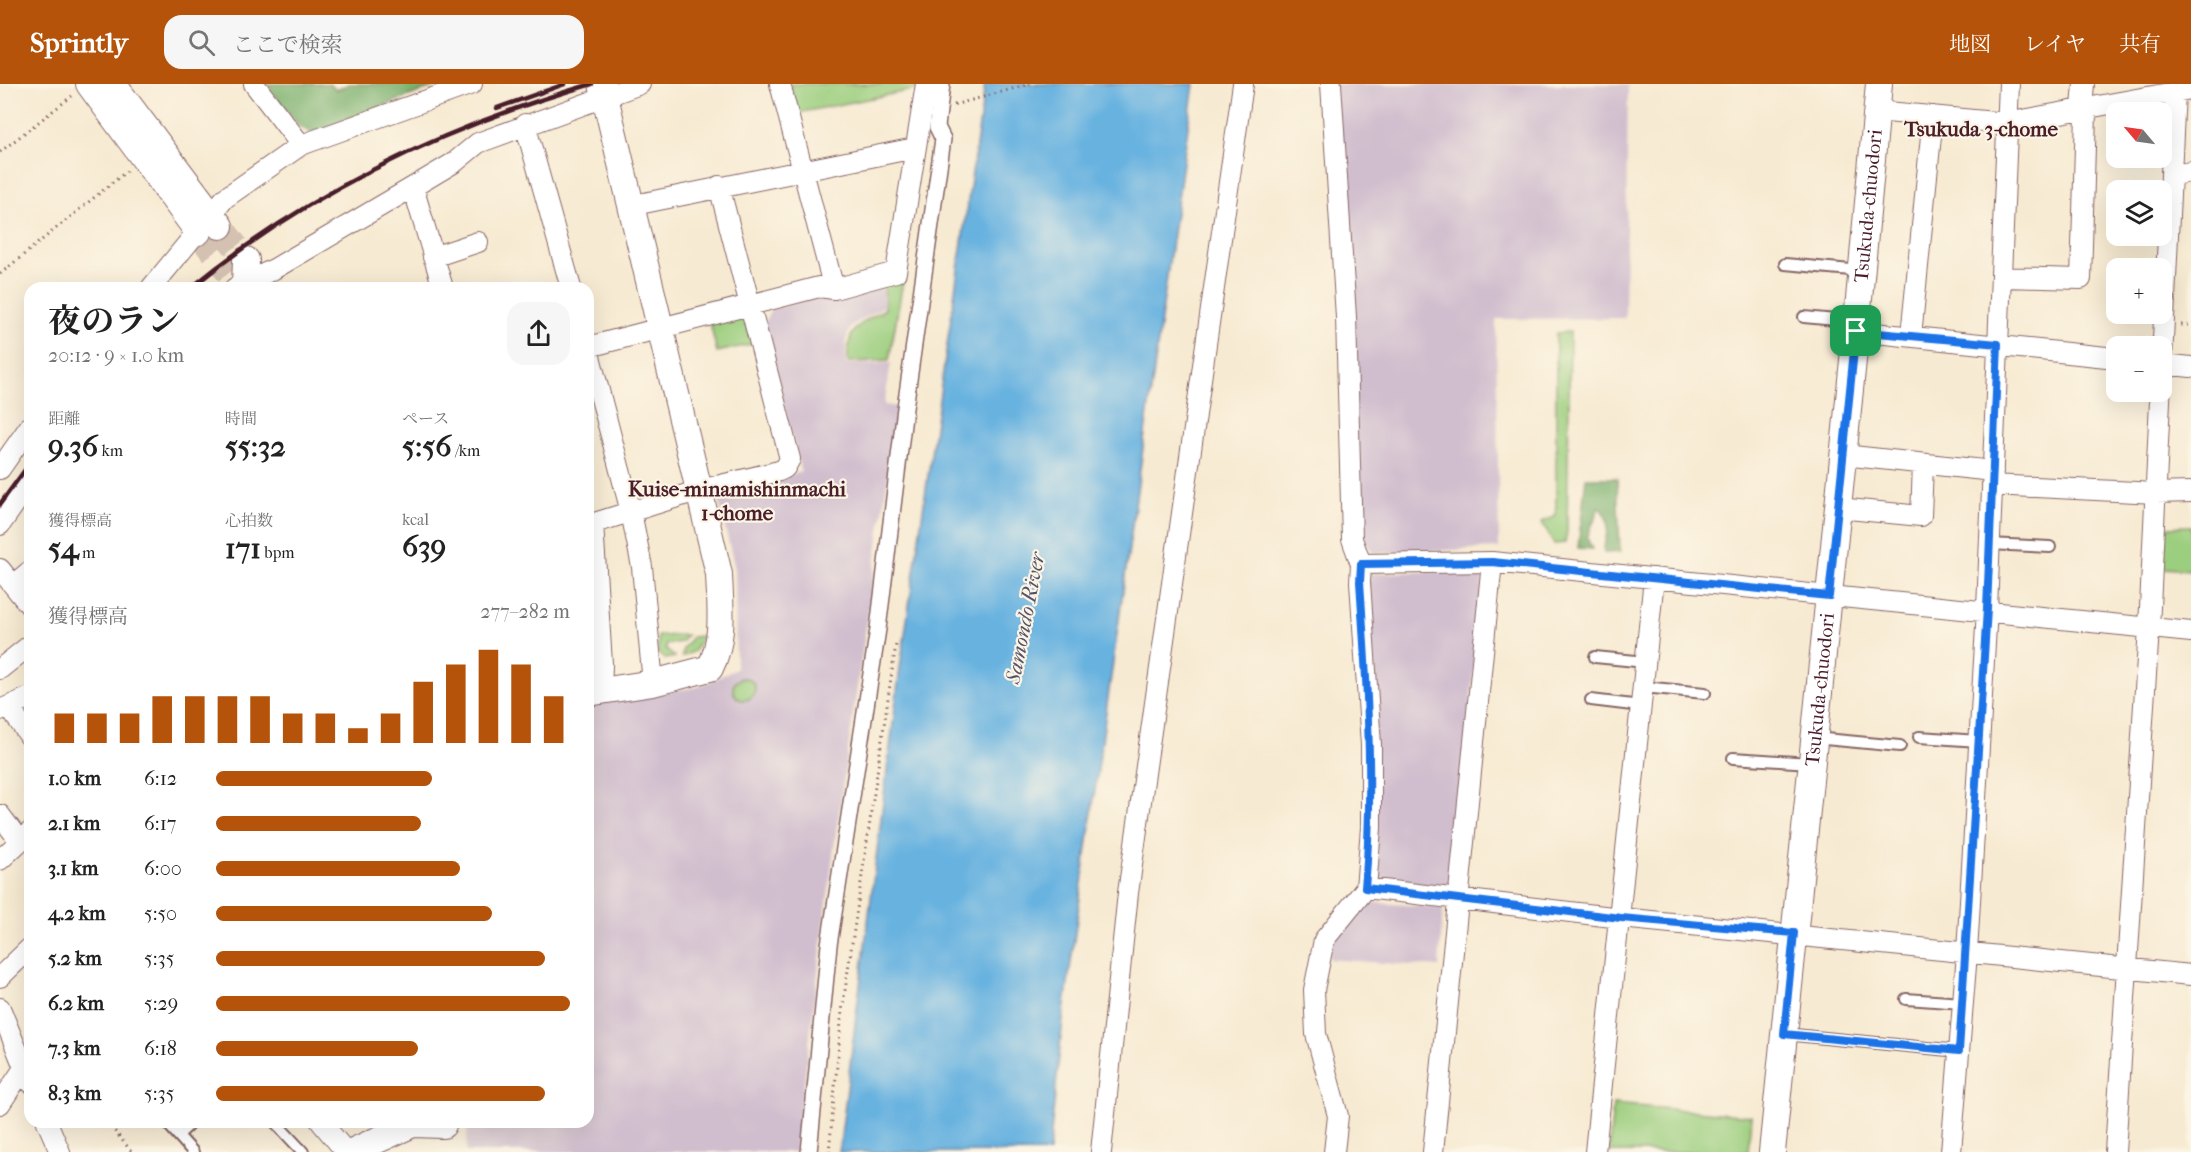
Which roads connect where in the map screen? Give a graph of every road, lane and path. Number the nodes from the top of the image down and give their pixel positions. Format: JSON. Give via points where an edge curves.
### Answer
{"nodes":[{"id":1,"x":113,"y":84,"type":"edge"},
{"id":2,"x":255,"y":84,"type":"edge"},
{"id":3,"x":472,"y":84,"type":"edge"},
{"id":4,"x":640,"y":84,"type":"edge"},
{"id":5,"x":780,"y":84,"type":"edge"},
{"id":6,"x":926,"y":84,"type":"edge"},
{"id":7,"x":942,"y":84,"type":"edge"},
{"id":8,"x":1030,"y":84,"type":"edge"},
{"id":9,"x":1243,"y":84,"type":"edge"},
{"id":10,"x":1331,"y":84,"type":"edge"},
{"id":11,"x":1879,"y":84,"type":"edge"},
{"id":12,"x":2009,"y":84,"type":"edge"},
{"id":13,"x":2084,"y":84,"type":"edge"},
{"id":14,"x":84,"y":87,"type":"edge"},
{"id":15,"x":602,"y":90,"type":"edge"},
{"id":16,"x":2149,"y":90,"type":"edge"},
{"id":17,"x":2183,"y":90,"type":"edge"},
{"id":18,"x":950,"y":106,"type":"dead end"},
{"id":19,"x":2082,"y":108,"type":"junction"},
{"id":20,"x":1876,"y":111,"type":"junction"},
{"id":21,"x":1933,"y":116,"type":"junction"},
{"id":22,"x":2006,"y":123,"type":"junction"},
{"id":23,"x":525,"y":124,"type":"junction"},
{"id":24,"x":301,"y":145,"type":"junction"},
{"id":25,"x":915,"y":148,"type":"junction"},
{"id":26,"x":0,"y":152,"type":"edge"},
{"id":27,"x":143,"y":158,"type":"junction"},
{"id":28,"x":804,"y":170,"type":"junction"},
{"id":29,"x":2181,"y":174,"type":"edge"},
{"id":30,"x":719,"y":186,"type":"junction"},
{"id":31,"x":413,"y":187,"type":"junction"},
{"id":32,"x":629,"y":206,"type":"junction"},
{"id":33,"x":210,"y":224,"type":"junction"},
{"id":34,"x":478,"y":242,"type":"dead end"},
{"id":35,"x":433,"y":257,"type":"junction"},
{"id":36,"x":1785,"y":264,"type":"dead end"},
{"id":37,"x":1862,"y":271,"type":"junction"},
{"id":38,"x":0,"y":274,"type":"edge"},
{"id":39,"x":2001,"y":277,"type":"junction"},
{"id":40,"x":240,"y":279,"type":"edge"},
{"id":41,"x":157,"y":282,"type":"edge"},
{"id":42,"x":441,"y":282,"type":"edge"},
{"id":43,"x":569,"y":282,"type":"edge"},
{"id":44,"x":834,"y":289,"type":"junction"},
{"id":45,"x":750,"y":305,"type":"junction"},
{"id":46,"x":1804,"y":317,"type":"dead end"},
{"id":47,"x":1857,"y":326,"type":"junction"},
{"id":48,"x":659,"y":327,"type":"junction"},
{"id":49,"x":1911,"y":336,"type":"junction"},
{"id":50,"x":2165,"y":336,"type":"edge"},
{"id":51,"x":1998,"y":344,"type":"junction"},
{"id":52,"x":594,"y":346,"type":"edge"},
{"id":53,"x":2106,"y":357,"type":"edge"},
{"id":54,"x":2172,"y":365,"type":"edge"},
{"id":55,"x":2191,"y":367,"type":"edge"},
{"id":56,"x":594,"y":371,"type":"edge"},
{"id":57,"x":2160,"y":402,"type":"edge"},
{"id":58,"x":24,"y":435,"type":"edge"},
{"id":59,"x":1843,"y":455,"type":"junction"},
{"id":60,"x":1923,"y":464,"type":"junction"},
{"id":61,"x":0,"y":470,"type":"edge"},
{"id":62,"x":1992,"y":478,"type":"junction"},
{"id":63,"x":700,"y":490,"type":"junction"},
{"id":64,"x":24,"y":491,"type":"edge"},
{"id":65,"x":2191,"y":492,"type":"edge"},
{"id":66,"x":2156,"y":493,"type":"junction"},
{"id":67,"x":1838,"y":508,"type":"junction"},
{"id":68,"x":631,"y":512,"type":"junction"},
{"id":69,"x":594,"y":523,"type":"edge"},
{"id":70,"x":0,"y":525,"type":"edge"},
{"id":71,"x":1989,"y":544,"type":"junction"},
{"id":72,"x":2049,"y":547,"type":"dead end"},
{"id":73,"x":594,"y":562,"type":"edge"},
{"id":74,"x":1492,"y":562,"type":"junction"},
{"id":75,"x":1361,"y":564,"type":"junction"},
{"id":76,"x":0,"y":569,"type":"edge"},
{"id":77,"x":24,"y":576,"type":"edge"},
{"id":78,"x":1654,"y":578,"type":"junction"},
{"id":79,"x":13,"y":585,"type":"junction"},
{"id":80,"x":1829,"y":596,"type":"junction"},
{"id":81,"x":24,"y":599,"type":"edge"},
{"id":82,"x":1987,"y":609,"type":"junction"},
{"id":83,"x":2149,"y":628,"type":"junction"},
{"id":84,"x":2191,"y":632,"type":"edge"},
{"id":85,"x":896,"y":644,"type":"dead end"},
{"id":86,"x":24,"y":650,"type":"edge"},
{"id":87,"x":1595,"y":657,"type":"dead end"},
{"id":88,"x":1646,"y":662,"type":"junction"},
{"id":89,"x":0,"y":669,"type":"edge"},
{"id":90,"x":653,"y":683,"type":"junction"},
{"id":91,"x":594,"y":693,"type":"edge"},
{"id":92,"x":1705,"y":693,"type":"dead end"},
{"id":93,"x":1642,"y":697,"type":"junction"},
{"id":94,"x":24,"y":700,"type":"edge"},
{"id":95,"x":1591,"y":700,"type":"dead end"},
{"id":96,"x":4,"y":708,"type":"edge"},
{"id":97,"x":24,"y":730,"type":"edge"},
{"id":98,"x":1919,"y":737,"type":"dead end"},
{"id":99,"x":1814,"y":738,"type":"junction"},
{"id":100,"x":1979,"y":741,"type":"junction"},
{"id":101,"x":1900,"y":746,"type":"dead end"},
{"id":102,"x":1733,"y":758,"type":"dead end"},
{"id":103,"x":1811,"y":763,"type":"junction"},
{"id":104,"x":0,"y":815,"type":"edge"},
{"id":105,"x":24,"y":836,"type":"edge"},
{"id":106,"x":0,"y":860,"type":"edge"},
{"id":107,"x":1365,"y":888,"type":"junction"},
{"id":108,"x":1457,"y":899,"type":"junction"},
{"id":109,"x":1621,"y":918,"type":"junction"},
{"id":110,"x":1794,"y":933,"type":"junction"},
{"id":111,"x":1967,"y":953,"type":"junction"},
{"id":112,"x":24,"y":954,"type":"edge"},
{"id":113,"x":2128,"y":968,"type":"junction"},
{"id":114,"x":2191,"y":975,"type":"edge"},
{"id":115,"x":0,"y":977,"type":"edge"},
{"id":116,"x":1906,"y":999,"type":"dead end"},
{"id":117,"x":1963,"y":1003,"type":"junction"},
{"id":118,"x":0,"y":1008,"type":"edge"},
{"id":119,"x":1784,"y":1034,"type":"junction"},
{"id":120,"x":1959,"y":1051,"type":"junction"},
{"id":121,"x":24,"y":1061,"type":"edge"},
{"id":122,"x":24,"y":1068,"type":"edge"},
{"id":123,"x":0,"y":1104,"type":"edge"},
{"id":124,"x":50,"y":1128,"type":"edge"},
{"id":125,"x":112,"y":1128,"type":"edge"},
{"id":126,"x":172,"y":1128,"type":"edge"},
{"id":127,"x":186,"y":1128,"type":"edge"},
{"id":128,"x":281,"y":1128,"type":"edge"},
{"id":129,"x":326,"y":1128,"type":"edge"},
{"id":130,"x":401,"y":1128,"type":"edge"},
{"id":131,"x":178,"y":1135,"type":"junction"},
{"id":132,"x":60,"y":1152,"type":"edge"},
{"id":133,"x":132,"y":1152,"type":"edge"},
{"id":134,"x":193,"y":1152,"type":"edge"},
{"id":135,"x":303,"y":1152,"type":"edge"},
{"id":136,"x":348,"y":1152,"type":"edge"},
{"id":137,"x":809,"y":1152,"type":"edge"},
{"id":138,"x":829,"y":1152,"type":"edge"},
{"id":139,"x":1101,"y":1152,"type":"edge"},
{"id":140,"x":1334,"y":1152,"type":"edge"},
{"id":141,"x":1433,"y":1152,"type":"edge"},
{"id":142,"x":1595,"y":1152,"type":"edge"},
{"id":143,"x":1772,"y":1152,"type":"edge"},
{"id":144,"x":1951,"y":1152,"type":"edge"},
{"id":145,"x":2115,"y":1152,"type":"edge"}],
"edges":[{"from":1,"to":33,"type":"street"},
{"from":2,"to":24,"type":"street"},
{"from":3,"to":24,"type":"street"},
{"from":4,"to":15,"type":"street"},
{"from":5,"to":28,"type":"street"},
{"from":6,"to":25,"type":"street"},
{"from":7,"to":137,"type":"street","via":[[937,127],[943,139],[878,629],[829,945]]},
{"from":8,"to":18,"type":"path"},
{"from":9,"to":139,"type":"street","via":[[1128,893]]},
{"from":10,"to":75,"type":"street","via":[[1346,317],[1352,539]]},
{"from":11,"to":20,"type":"street","name":"Tsukuda-chuodori"},
{"from":12,"to":22,"type":"street"},
{"from":13,"to":19,"type":"street"},
{"from":14,"to":26,"type":"path"},
{"from":14,"to":27,"type":"street"},
{"from":15,"to":23,"type":"street"},
{"from":15,"to":32,"type":"street"},
{"from":16,"to":17,"type":"street"},
{"from":16,"to":19,"type":"street"},
{"from":17,"to":29,"type":"street"},
{"from":19,"to":22,"type":"street"},
{"from":19,"to":39,"type":"street","via":[[2086,114],[2081,279]]},
{"from":20,"to":21,"type":"street"},
{"from":20,"to":37,"type":"street","name":"Tsukuda-chuodori"},
{"from":21,"to":22,"type":"street"},
{"from":21,"to":49,"type":"street"},
{"from":22,"to":39,"type":"street"},
{"from":23,"to":31,"type":"street","via":[[478,143]]},
{"from":23,"to":43,"type":"street"},
{"from":24,"to":33,"type":"street","via":[[225,198]]},
{"from":25,"to":28,"type":"street"},
{"from":25,"to":44,"type":"street","via":[[896,272]]},
{"from":27,"to":33,"type":"street"},
{"from":27,"to":38,"type":"path"},
{"from":28,"to":30,"type":"street"},
{"from":28,"to":44,"type":"street"},
{"from":29,"to":50,"type":"street"},
{"from":30,"to":32,"type":"street"},
{"from":30,"to":45,"type":"street"},
{"from":31,"to":35,"type":"street"},
{"from":31,"to":40,"type":"street"},
{"from":32,"to":48,"type":"street"},
{"from":33,"to":41,"type":"street"},
{"from":34,"to":35,"type":"street"},
{"from":35,"to":42,"type":"street"},
{"from":36,"to":37,"type":"lane"},
{"from":37,"to":47,"type":"street","name":"Tsukuda-chuodori"},
{"from":39,"to":51,"type":"street"},
{"from":44,"to":45,"type":"street","via":[[819,287]]},
{"from":45,"to":48,"type":"street"},
{"from":45,"to":63,"type":"street","via":[[789,464],[779,471]]},
{"from":46,"to":47,"type":"lane"},
{"from":47,"to":49,"type":"street"},
{"from":47,"to":59,"type":"street","name":"Tsukuda-chuodori"},
{"from":48,"to":52,"type":"street"},
{"from":48,"to":63,"type":"street"},
{"from":49,"to":51,"type":"street"},
{"from":51,"to":53,"type":"street"},
{"from":51,"to":62,"type":"street"},
{"from":54,"to":55,"type":"street"},
{"from":56,"to":68,"type":"street"},
{"from":57,"to":66,"type":"street"},
{"from":58,"to":61,"type":"street"},
{"from":59,"to":60,"type":"street"},
{"from":59,"to":67,"type":"street","name":"Tsukuda-chuodori"},
{"from":60,"to":62,"type":"street"},
{"from":60,"to":67,"type":"street","via":[[1921,516]]},
{"from":62,"to":66,"type":"street"},
{"from":62,"to":71,"type":"street"},
{"from":63,"to":68,"type":"street"},
{"from":63,"to":90,"type":"street","via":[[719,574],[717,656],[710,668]]},
{"from":64,"to":70,"type":"street"},
{"from":65,"to":66,"type":"street"},
{"from":66,"to":83,"type":"street"},
{"from":67,"to":80,"type":"street","name":"Tsukuda-chuodori"},
{"from":68,"to":69,"type":"street"},
{"from":68,"to":90,"type":"street","via":[[642,567]]},
{"from":71,"to":72,"type":"lane"},
{"from":71,"to":82,"type":"street"},
{"from":73,"to":91,"type":"street","via":[[602,664]]},
{"from":74,"to":75,"type":"street"},
{"from":74,"to":78,"type":"street"},
{"from":74,"to":108,"type":"street"},
{"from":75,"to":107,"type":"street","via":[[1371,745],[1371,828]]},
{"from":76,"to":79,"type":"street"},
{"from":77,"to":79,"type":"street"},
{"from":78,"to":80,"type":"street"},
{"from":78,"to":88,"type":"street"},
{"from":79,"to":81,"type":"street"},
{"from":80,"to":82,"type":"street"},
{"from":80,"to":99,"type":"street","name":"Tsukuda-chuodori"},
{"from":82,"to":83,"type":"street"},
{"from":82,"to":100,"type":"street"},
{"from":83,"to":84,"type":"street"},
{"from":83,"to":113,"type":"street"},
{"from":85,"to":138,"type":"path","via":[[843,1000]]},
{"from":86,"to":89,"type":"street"},
{"from":87,"to":88,"type":"lane"},
{"from":88,"to":93,"type":"street"},
{"from":90,"to":91,"type":"street"},
{"from":92,"to":93,"type":"lane"},
{"from":93,"to":95,"type":"lane"},
{"from":93,"to":109,"type":"street"},
{"from":94,"to":96,"type":"street"},
{"from":96,"to":97,"type":"street"},
{"from":98,"to":100,"type":"lane"},
{"from":99,"to":101,"type":"lane"},
{"from":99,"to":103,"type":"street","name":"Tsukuda-chuodori"},
{"from":100,"to":111,"type":"street"},
{"from":102,"to":103,"type":"lane"},
{"from":103,"to":110,"type":"street","name":"Tsukuda-chuodori"},
{"from":104,"to":105,"type":"street"},
{"from":105,"to":106,"type":"street"},
{"from":107,"to":108,"type":"street"},
{"from":107,"to":140,"type":"street","via":[[1324,940],[1314,990],[1316,1034],[1338,1116]]},
{"from":108,"to":109,"type":"street"},
{"from":108,"to":141,"type":"street"},
{"from":109,"to":110,"type":"street"},
{"from":109,"to":142,"type":"street"},
{"from":110,"to":111,"type":"street"},
{"from":110,"to":119,"type":"street","name":"Tsukuda-chuodori"},
{"from":111,"to":113,"type":"street"},
{"from":111,"to":117,"type":"street"},
{"from":112,"to":115,"type":"street"},
{"from":113,"to":114,"type":"street"},
{"from":113,"to":145,"type":"street"},
{"from":116,"to":117,"type":"lane"},
{"from":117,"to":120,"type":"street"},
{"from":118,"to":121,"type":"street"},
{"from":119,"to":120,"type":"lane"},
{"from":119,"to":143,"type":"street","name":"Tsukuda-chuodori"},
{"from":120,"to":144,"type":"street"},
{"from":122,"to":123,"type":"street"},
{"from":124,"to":132,"type":"street"},
{"from":125,"to":133,"type":"path"},
{"from":126,"to":131,"type":"lane"},
{"from":127,"to":131,"type":"lane"},
{"from":128,"to":135,"type":"lane"},
{"from":129,"to":136,"type":"street"},
{"from":130,"to":136,"type":"street"},
{"from":131,"to":134,"type":"lane"}]}
